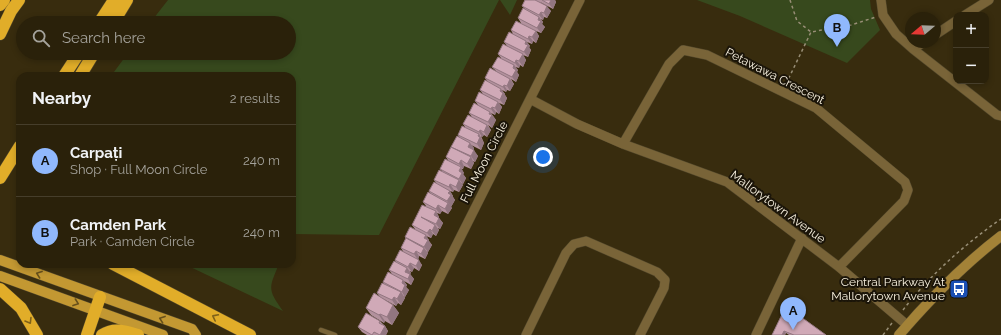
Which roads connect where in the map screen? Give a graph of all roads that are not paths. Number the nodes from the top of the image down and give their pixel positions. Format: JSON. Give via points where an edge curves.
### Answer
{"nodes":[{"id":1,"x":4,"y":0,"type":"edge"},
{"id":2,"x":19,"y":0,"type":"edge"},
{"id":3,"x":114,"y":0,"type":"edge"},
{"id":4,"x":127,"y":0,"type":"edge"},
{"id":5,"x":580,"y":0,"type":"edge"},
{"id":6,"x":881,"y":0,"type":"edge"},
{"id":7,"x":988,"y":0,"type":"edge"},
{"id":8,"x":0,"y":5,"type":"edge"},
{"id":9,"x":970,"y":12,"type":"edge"},
{"id":10,"x":104,"y":16,"type":"edge"},
{"id":11,"x":117,"y":16,"type":"edge"},
{"id":12,"x":953,"y":23,"type":"edge"},
{"id":13,"x":941,"y":31,"type":"edge"},
{"id":14,"x":0,"y":34,"type":"edge"},
{"id":15,"x":913,"y":49,"type":"joint"},
{"id":16,"x":74,"y":60,"type":"edge"},
{"id":17,"x":90,"y":60,"type":"edge"},
{"id":18,"x":67,"y":72,"type":"edge"},
{"id":19,"x":82,"y":72,"type":"edge"},
{"id":20,"x":530,"y":99,"type":"junction"},
{"id":21,"x":1001,"y":116,"type":"edge"},
{"id":22,"x":623,"y":144,"type":"junction"},
{"id":23,"x":16,"y":152,"type":"edge"},
{"id":24,"x":0,"y":178,"type":"edge"},
{"id":25,"x":1001,"y":236,"type":"edge"},
{"id":26,"x":802,"y":238,"type":"junction"},
{"id":27,"x":0,"y":260,"type":"edge"},
{"id":28,"x":16,"y":266,"type":"edge"},
{"id":29,"x":22,"y":268,"type":"edge"},
{"id":30,"x":121,"y":268,"type":"edge"},
{"id":31,"x":840,"y":268,"type":"junction"},
{"id":32,"x":0,"y":276,"type":"edge"},
{"id":33,"x":0,"y":289,"type":"edge"},
{"id":34,"x":100,"y":297,"type":"junction"},
{"id":35,"x":96,"y":310,"type":"junction"},
{"id":36,"x":907,"y":325,"type":"junction"},
{"id":37,"x":321,"y":330,"type":"dead end"},
{"id":38,"x":37,"y":335,"type":"edge"},
{"id":39,"x":87,"y":335,"type":"edge"},
{"id":40,"x":102,"y":335,"type":"edge"},
{"id":41,"x":138,"y":335,"type":"edge"},
{"id":42,"x":163,"y":335,"type":"edge"},
{"id":43,"x":196,"y":335,"type":"edge"},
{"id":44,"x":250,"y":335,"type":"edge"},
{"id":45,"x":335,"y":335,"type":"edge"},
{"id":46,"x":411,"y":335,"type":"edge"},
{"id":47,"x":526,"y":335,"type":"edge"},
{"id":48,"x":640,"y":335,"type":"edge"},
{"id":49,"x":756,"y":335,"type":"edge"},
{"id":50,"x":899,"y":335,"type":"edge"}],
"edges":[{"from":1,"to":8,"type":"highway"},
{"from":2,"to":14,"type":"highway"},
{"from":3,"to":10,"type":"highway"},
{"from":4,"to":11,"type":"highway"},
{"from":5,"to":20,"type":"street","name":"Full Moon Circle"},
{"from":6,"to":15,"type":"street","via":[[883,15],[896,34]]},
{"from":7,"to":9,"type":"street"},
{"from":12,"to":13,"type":"street"},
{"from":15,"to":21,"type":"street"},
{"from":16,"to":18,"type":"highway"},
{"from":17,"to":19,"type":"highway"},
{"from":20,"to":22,"type":"street","name":"Mallorytown Avenue","via":[[577,124]]},
{"from":20,"to":46,"type":"street","name":"Full Moon Circle"},
{"from":22,"to":26,"type":"street","name":"Mallorytown Avenue","via":[[727,182]]},
{"from":22,"to":31,"type":"street","name":"Petawawa Crescent","via":[[670,64],[683,50],[707,55],[816,108],[905,182],[908,190],[904,201]]},
{"from":23,"to":24,"type":"highway"},
{"from":25,"to":36,"type":"street","via":[[963,268]]},
{"from":26,"to":31,"type":"street","name":"Mallorytown Avenue"},
{"from":26,"to":49,"type":"street"},
{"from":28,"to":27,"type":"main road","one_way":true},
{"from":34,"to":29,"type":"main road","one_way":true},
{"from":44,"to":30,"type":"highway","one_way":true},
{"from":31,"to":36,"type":"street","name":"Mallorytown Avenue"},
{"from":32,"to":35,"type":"main road","one_way":true},
{"from":33,"to":38,"type":"highway","one_way":true,"via":[[21,308]]},
{"from":34,"to":35,"type":"highway"},
{"from":43,"to":34,"type":"main road","one_way":true,"via":[[192,329]]},
{"from":35,"to":39,"type":"highway"},
{"from":35,"to":42,"type":"main road"},
{"from":36,"to":50,"type":"street"},
{"from":37,"to":45,"type":"lane"},
{"from":40,"to":41,"type":"highway","via":[[114,330]]},
{"from":47,"to":48,"type":"street","via":[[566,253],[574,244],[586,241],[657,272],[665,280],[664,288]]}]}
